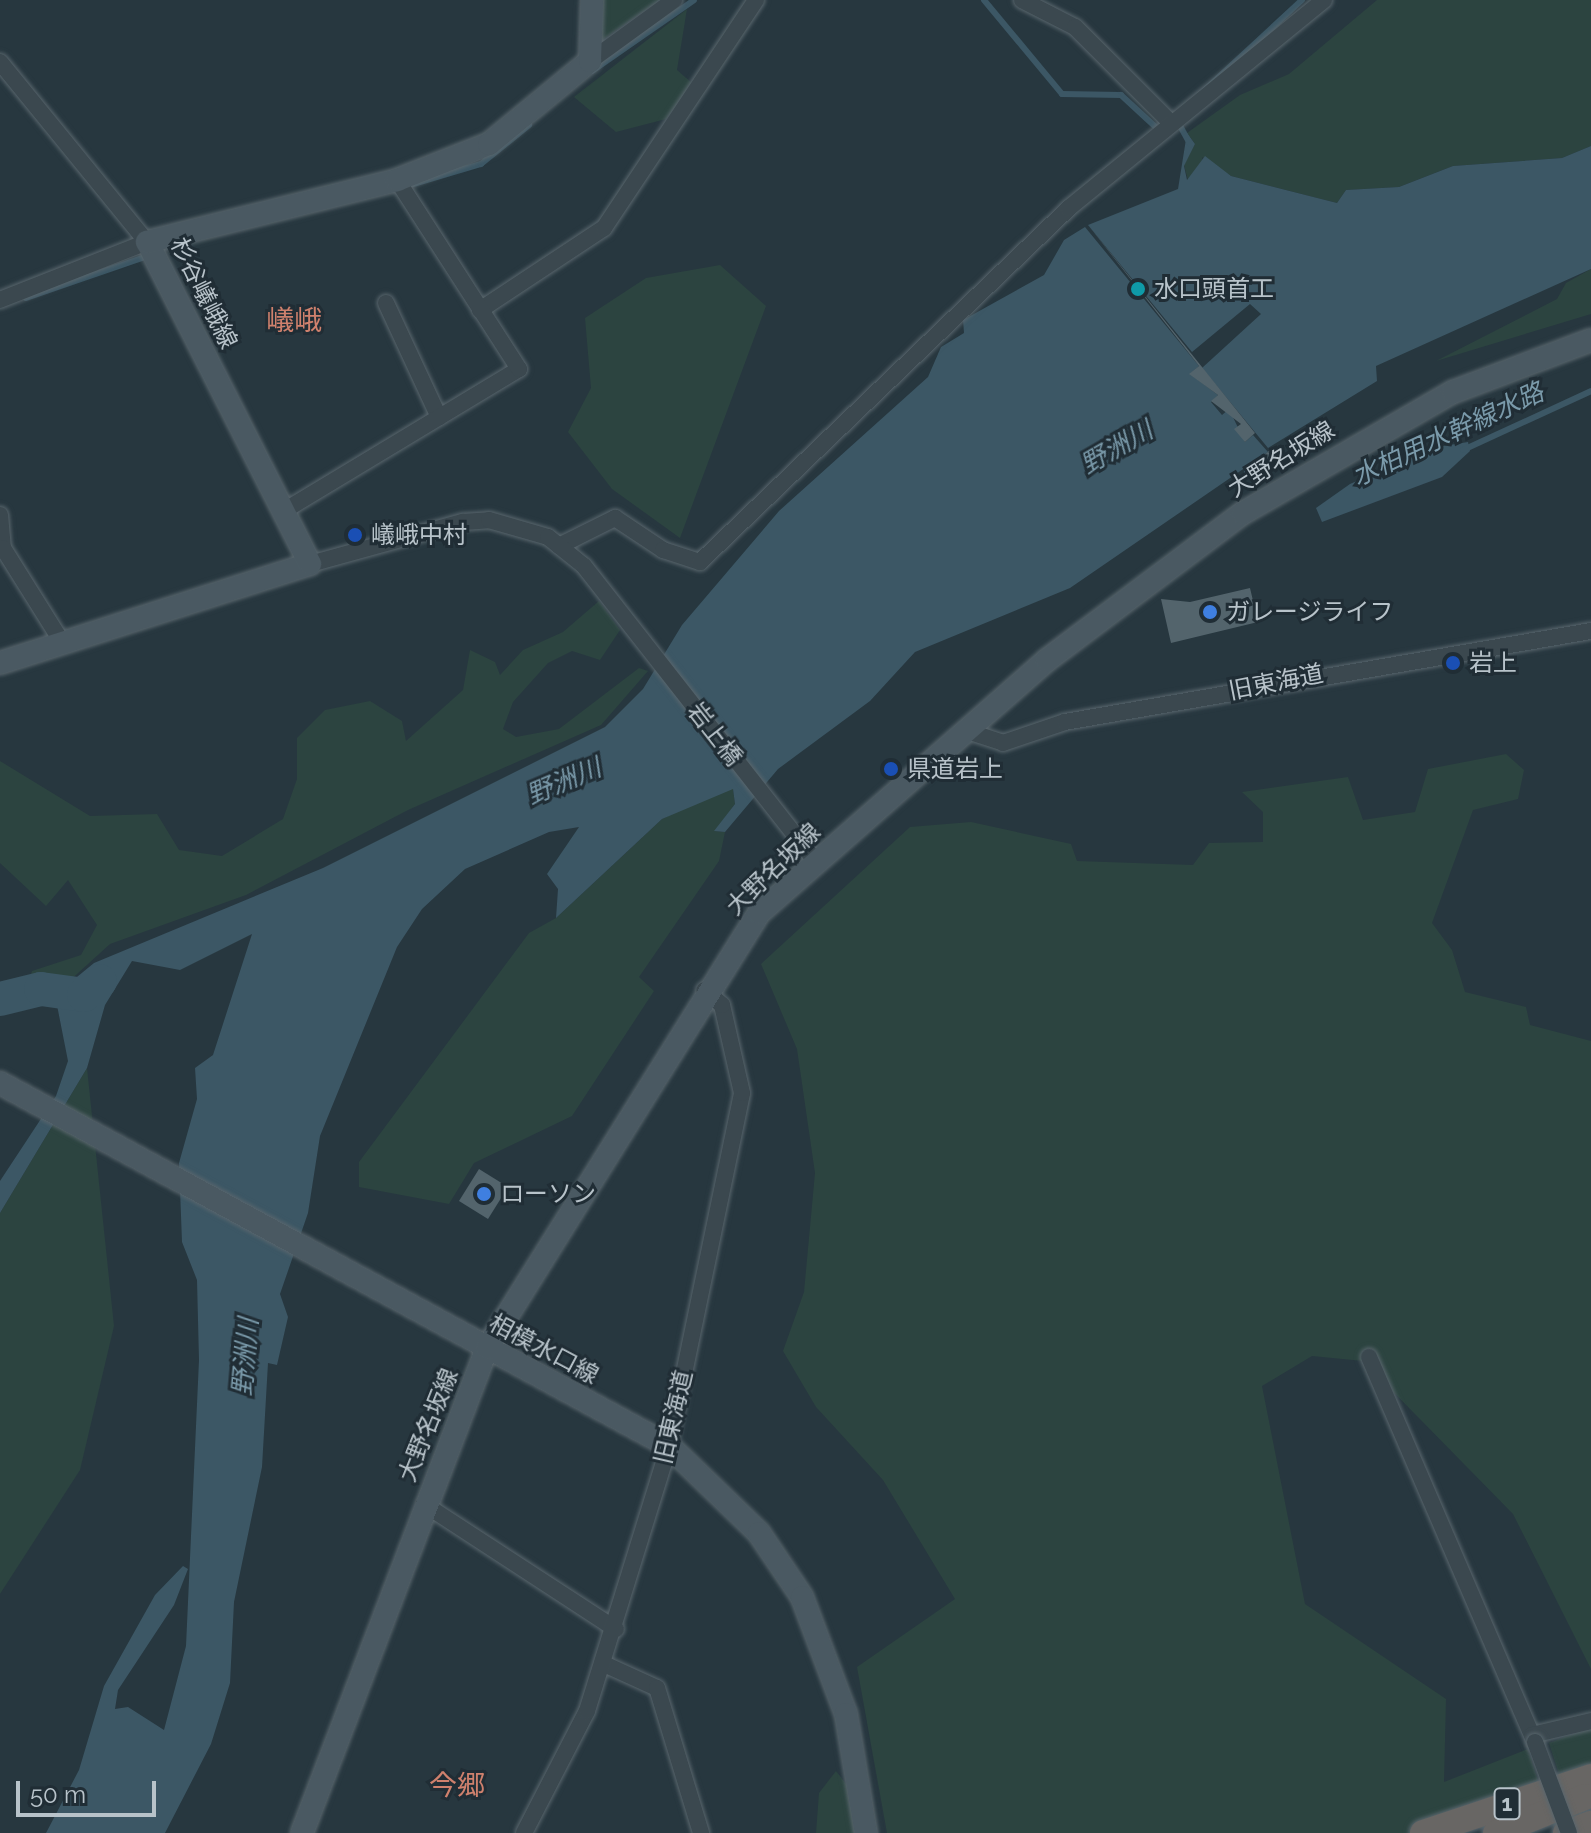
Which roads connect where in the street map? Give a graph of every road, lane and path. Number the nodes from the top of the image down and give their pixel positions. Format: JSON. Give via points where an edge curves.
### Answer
{"nodes":[{"id":1,"x":592,"y":0,"type":"edge"},
{"id":2,"x":674,"y":0,"type":"edge"},
{"id":3,"x":756,"y":0,"type":"edge"},
{"id":4,"x":1022,"y":0,"type":"edge"},
{"id":5,"x":1324,"y":0,"type":"edge"},
{"id":6,"x":590,"y":61,"type":"junction"},
{"id":7,"x":0,"y":62,"type":"edge"},
{"id":8,"x":1171,"y":123,"type":"junction"},
{"id":9,"x":397,"y":180,"type":"junction"},
{"id":10,"x":147,"y":242,"type":"junction"},
{"id":11,"x":0,"y":300,"type":"edge"},
{"id":12,"x":386,"y":303,"type":"dead end"},
{"id":13,"x":480,"y":310,"type":"junction"},
{"id":14,"x":1591,"y":340,"type":"edge"},
{"id":15,"x":439,"y":417,"type":"junction"},
{"id":16,"x":287,"y":509,"type":"junction"},
{"id":17,"x":0,"y":515,"type":"edge"},
{"id":18,"x":559,"y":546,"type":"junction"},
{"id":19,"x":2,"y":548,"type":"edge"},
{"id":20,"x":310,"y":564,"type":"junction"},
{"id":21,"x":1591,"y":631,"type":"edge"},
{"id":22,"x":60,"y":639,"type":"junction"},
{"id":23,"x":0,"y":663,"type":"edge"},
{"id":24,"x":967,"y":731,"type":"junction"},
{"id":25,"x":815,"y":861,"type":"junction"},
{"id":26,"x":704,"y":990,"type":"junction"},
{"id":27,"x":0,"y":1083,"type":"edge"},
{"id":28,"x":487,"y":1348,"type":"junction"},
{"id":29,"x":1369,"y":1357,"type":"dead end"},
{"id":30,"x":669,"y":1446,"type":"junction"},
{"id":31,"x":424,"y":1504,"type":"junction"},
{"id":32,"x":616,"y":1629,"type":"junction"},
{"id":33,"x":604,"y":1664,"type":"junction"},
{"id":34,"x":1591,"y":1721,"type":"edge"},
{"id":35,"x":1534,"y":1738,"type":"junction"},
{"id":36,"x":1591,"y":1777,"type":"edge"},
{"id":37,"x":1591,"y":1794,"type":"edge"},
{"id":38,"x":1591,"y":1824,"type":"edge"},
{"id":39,"x":302,"y":1833,"type":"edge"},
{"id":40,"x":524,"y":1833,"type":"edge"},
{"id":41,"x":701,"y":1833,"type":"edge"},
{"id":42,"x":866,"y":1833,"type":"edge"},
{"id":43,"x":1423,"y":1833,"type":"edge"},
{"id":44,"x":1496,"y":1833,"type":"edge"},
{"id":45,"x":1568,"y":1833,"type":"edge"}],
"edges":[{"from":1,"to":6,"type":"main road"},
{"from":2,"to":6,"type":"street"},
{"from":3,"to":13,"type":"street","via":[[604,228]]},
{"from":4,"to":8,"type":"street","via":[[1075,27]]},
{"from":5,"to":8,"type":"street"},
{"from":6,"to":9,"type":"main road","name":"杉谷嶬峨線","via":[[489,144]]},
{"from":7,"to":10,"type":"street"},
{"from":8,"to":18,"type":"street","via":[[985,285],[700,562],[663,550],[615,518]]},
{"from":9,"to":10,"type":"main road","name":"杉谷嶬峨線"},
{"from":9,"to":13,"type":"street"},
{"from":10,"to":11,"type":"street"},
{"from":10,"to":16,"type":"main road","name":"杉谷嶬峨線"},
{"from":12,"to":15,"type":"street"},
{"from":13,"to":15,"type":"street","via":[[519,369]]},
{"from":14,"to":24,"type":"main road","name":"大野名坂線","via":[[1453,392],[1243,513],[1047,660]]},
{"from":15,"to":16,"type":"street"},
{"from":16,"to":20,"type":"main road","name":"杉谷嶬峨線"},
{"from":17,"to":19,"type":"street"},
{"from":18,"to":20,"type":"street","via":[[489,520]]},
{"from":18,"to":25,"type":"street","name":"岩上橋","via":[[584,566]]},
{"from":19,"to":22,"type":"street"},
{"from":20,"to":22,"type":"main road"},
{"from":21,"to":24,"type":"street","name":"旧東海道","via":[[1080,719],[1003,743]]},
{"from":22,"to":23,"type":"main road"},
{"from":24,"to":25,"type":"main road","name":"大野名坂線"},
{"from":25,"to":26,"type":"main road","name":"大野名坂線","via":[[759,913]]},
{"from":26,"to":28,"type":"main road","name":"大野名坂線"},
{"from":26,"to":30,"type":"street","name":"旧東海道","via":[[722,1005],[742,1093]]},
{"from":27,"to":28,"type":"main road","name":"相模水口線"},
{"from":28,"to":30,"type":"main road","name":"相模水口線"},
{"from":28,"to":31,"type":"main road","name":"大野名坂線"},
{"from":29,"to":35,"type":"street"},
{"from":30,"to":32,"type":"street","name":"旧東海道"},
{"from":30,"to":42,"type":"main road","name":"相模水口線","via":[[759,1533],[802,1597],[846,1714]]},
{"from":31,"to":32,"type":"street"},
{"from":31,"to":39,"type":"main road","name":"大野名坂線"},
{"from":32,"to":33,"type":"street","name":"旧東海道"},
{"from":33,"to":40,"type":"street","name":"旧東海道"},
{"from":33,"to":41,"type":"street","via":[[657,1688]]},
{"from":34,"to":35,"type":"street"},
{"from":35,"to":45,"type":"street","bridge":true},
{"from":36,"to":43,"type":"highway","number":"1"},
{"from":37,"to":44,"type":"highway","number":"1"},
{"from":38,"to":45,"type":"highway"}]}
